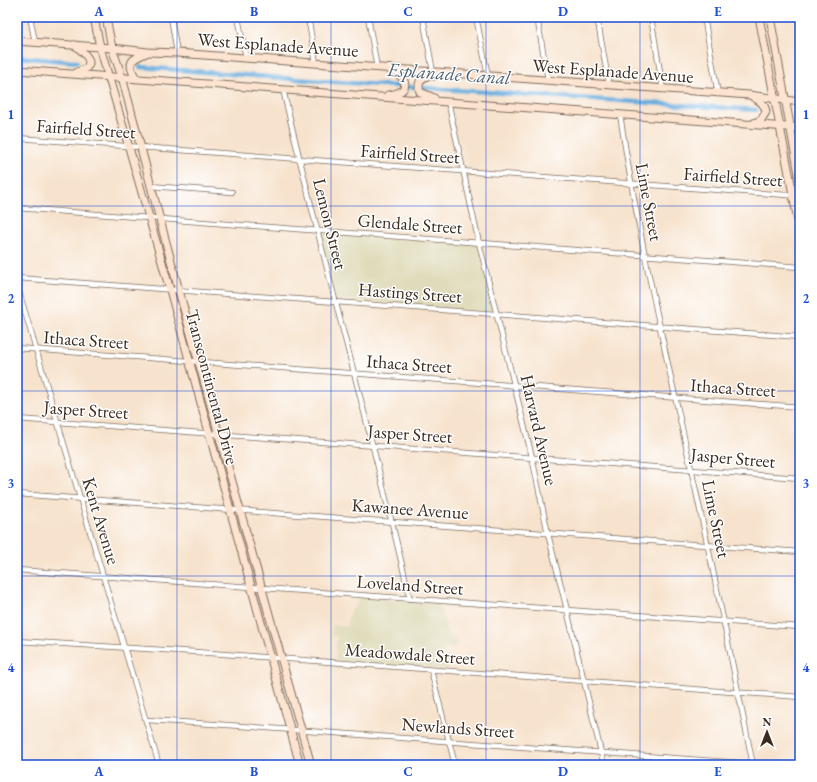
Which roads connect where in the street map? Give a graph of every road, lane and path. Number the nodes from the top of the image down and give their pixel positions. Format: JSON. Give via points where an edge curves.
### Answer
{"nodes":[{"id":1,"x":30,"y":17,"type":"edge"},
{"id":2,"x":94,"y":17,"type":"edge"},
{"id":3,"x":106,"y":17,"type":"edge"},
{"id":4,"x":171,"y":17,"type":"edge"},
{"id":5,"x":238,"y":17,"type":"edge"},
{"id":6,"x":308,"y":17,"type":"edge"},
{"id":7,"x":368,"y":17,"type":"edge"},
{"id":8,"x":422,"y":17,"type":"edge"},
{"id":9,"x":476,"y":17,"type":"edge"},
{"id":10,"x":537,"y":17,"type":"edge"},
{"id":11,"x":597,"y":17,"type":"edge"},
{"id":12,"x":651,"y":17,"type":"edge"},
{"id":13,"x":704,"y":17,"type":"edge"},
{"id":14,"x":759,"y":17,"type":"edge"},
{"id":15,"x":770,"y":17,"type":"edge"},
{"id":16,"x":17,"y":41,"type":"edge"},
{"id":17,"x":35,"y":42,"type":"junction"},
{"id":18,"x":75,"y":45,"type":"junction"},
{"id":19,"x":100,"y":47,"type":"junction"},
{"id":20,"x":112,"y":48,"type":"junction"},
{"id":21,"x":148,"y":52,"type":"junction"},
{"id":22,"x":177,"y":53,"type":"junction"},
{"id":23,"x":246,"y":58,"type":"junction"},
{"id":24,"x":316,"y":63,"type":"junction"},
{"id":25,"x":381,"y":68,"type":"junction"},
{"id":26,"x":17,"y":70,"type":"edge"},
{"id":27,"x":433,"y":72,"type":"junction"},
{"id":28,"x":71,"y":74,"type":"junction"},
{"id":29,"x":473,"y":75,"type":"junction"},
{"id":30,"x":110,"y":76,"type":"junction"},
{"id":31,"x":488,"y":76,"type":"junction"},
{"id":32,"x":122,"y":77,"type":"junction"},
{"id":33,"x":136,"y":78,"type":"junction"},
{"id":34,"x":548,"y":80,"type":"junction"},
{"id":35,"x":609,"y":85,"type":"junction"},
{"id":36,"x":283,"y":89,"type":"junction"},
{"id":37,"x":663,"y":90,"type":"junction"},
{"id":38,"x":718,"y":94,"type":"junction"},
{"id":39,"x":749,"y":95,"type":"junction"},
{"id":40,"x":374,"y":96,"type":"junction"},
{"id":41,"x":774,"y":98,"type":"junction"},
{"id":42,"x":786,"y":99,"type":"junction"},
{"id":43,"x":444,"y":101,"type":"junction"},
{"id":44,"x":800,"y":102,"type":"edge"},
{"id":45,"x":800,"y":113,"type":"edge"},
{"id":46,"x":620,"y":114,"type":"junction"},
{"id":47,"x":800,"y":118,"type":"edge"},
{"id":48,"x":121,"y":120,"type":"junction"},
{"id":49,"x":752,"y":124,"type":"junction"},
{"id":50,"x":780,"y":126,"type":"junction"},
{"id":51,"x":791,"y":127,"type":"junction"},
{"id":52,"x":800,"y":128,"type":"edge"},
{"id":53,"x":135,"y":130,"type":"junction"},
{"id":54,"x":17,"y":138,"type":"edge"},
{"id":55,"x":128,"y":146,"type":"junction"},
{"id":56,"x":140,"y":147,"type":"junction"},
{"id":57,"x":299,"y":159,"type":"junction"},
{"id":58,"x":463,"y":172,"type":"junction"},
{"id":59,"x":800,"y":179,"type":"edge"},
{"id":60,"x":630,"y":184,"type":"junction"},
{"id":61,"x":150,"y":186,"type":"junction"},
{"id":62,"x":232,"y":192,"type":"dead end"},
{"id":63,"x":797,"y":196,"type":"edge"},
{"id":64,"x":17,"y":208,"type":"edge"},
{"id":65,"x":149,"y":218,"type":"junction"},
{"id":66,"x":160,"y":219,"type":"junction"},
{"id":67,"x":317,"y":231,"type":"junction"},
{"id":68,"x":800,"y":231,"type":"edge"},
{"id":69,"x":479,"y":243,"type":"junction"},
{"id":70,"x":645,"y":255,"type":"junction"},
{"id":71,"x":800,"y":267,"type":"edge"},
{"id":72,"x":17,"y":278,"type":"edge"},
{"id":73,"x":17,"y":285,"type":"edge"},
{"id":74,"x":170,"y":290,"type":"junction"},
{"id":75,"x":179,"y":291,"type":"junction"},
{"id":76,"x":336,"y":302,"type":"junction"},
{"id":77,"x":497,"y":314,"type":"junction"},
{"id":78,"x":661,"y":327,"type":"junction"},
{"id":79,"x":800,"y":336,"type":"edge"},
{"id":80,"x":17,"y":348,"type":"edge"},
{"id":81,"x":36,"y":350,"type":"junction"},
{"id":82,"x":189,"y":361,"type":"junction"},
{"id":83,"x":199,"y":362,"type":"junction"},
{"id":84,"x":354,"y":374,"type":"junction"},
{"id":85,"x":514,"y":385,"type":"junction"},
{"id":86,"x":676,"y":398,"type":"junction"},
{"id":87,"x":800,"y":407,"type":"edge"},
{"id":88,"x":17,"y":419,"type":"edge"},
{"id":89,"x":56,"y":422,"type":"junction"},
{"id":90,"x":208,"y":432,"type":"junction"},
{"id":91,"x":219,"y":433,"type":"junction"},
{"id":92,"x":372,"y":445,"type":"junction"},
{"id":93,"x":532,"y":457,"type":"junction"},
{"id":94,"x":691,"y":469,"type":"junction"},
{"id":95,"x":800,"y":478,"type":"edge"},
{"id":96,"x":17,"y":494,"type":"edge"},
{"id":97,"x":80,"y":498,"type":"junction"},
{"id":98,"x":230,"y":509,"type":"junction"},
{"id":99,"x":240,"y":510,"type":"junction"},
{"id":100,"x":393,"y":522,"type":"junction"},
{"id":101,"x":548,"y":534,"type":"junction"},
{"id":102,"x":708,"y":546,"type":"junction"},
{"id":103,"x":800,"y":552,"type":"edge"},
{"id":104,"x":17,"y":570,"type":"edge"},
{"id":105,"x":103,"y":576,"type":"junction"},
{"id":106,"x":251,"y":586,"type":"junction"},
{"id":107,"x":262,"y":588,"type":"junction"},
{"id":108,"x":410,"y":599,"type":"junction"},
{"id":109,"x":567,"y":610,"type":"junction"},
{"id":110,"x":723,"y":621,"type":"junction"},
{"id":111,"x":800,"y":627,"type":"edge"},
{"id":112,"x":17,"y":641,"type":"edge"},
{"id":113,"x":124,"y":647,"type":"junction"},
{"id":114,"x":271,"y":658,"type":"junction"},
{"id":115,"x":282,"y":659,"type":"junction"},
{"id":116,"x":431,"y":670,"type":"junction"},
{"id":117,"x":583,"y":681,"type":"junction"},
{"id":118,"x":738,"y":692,"type":"junction"},
{"id":119,"x":800,"y":697,"type":"edge"},
{"id":120,"x":146,"y":720,"type":"junction"},
{"id":121,"x":291,"y":730,"type":"junction"},
{"id":122,"x":302,"y":731,"type":"junction"},
{"id":123,"x":449,"y":742,"type":"junction"},
{"id":124,"x":600,"y":753,"type":"junction"},
{"id":125,"x":753,"y":764,"type":"edge"},
{"id":126,"x":159,"y":765,"type":"edge"},
{"id":127,"x":300,"y":765,"type":"edge"},
{"id":128,"x":311,"y":765,"type":"edge"},
{"id":129,"x":455,"y":765,"type":"edge"},
{"id":130,"x":604,"y":765,"type":"edge"},
{"id":131,"x":768,"y":765,"type":"edge"}],
"edges":[{"from":1,"to":17,"type":"street"},
{"from":2,"to":19,"type":"main road","name":"Transcontinental Drive"},
{"from":3,"to":20,"type":"main road","name":"Transcontinental Drive"},
{"from":4,"to":22,"type":"street"},
{"from":5,"to":23,"type":"street"},
{"from":6,"to":24,"type":"street"},
{"from":7,"to":25,"type":"street"},
{"from":8,"to":27,"type":"street"},
{"from":9,"to":31,"type":"street"},
{"from":10,"to":34,"type":"street"},
{"from":11,"to":35,"type":"street"},
{"from":12,"to":37,"type":"street"},
{"from":13,"to":38,"type":"street"},
{"from":14,"to":41,"type":"main road"},
{"from":15,"to":42,"type":"main road"},
{"from":16,"to":17,"type":"main road","name":"West Esplanade Avenue"},
{"from":17,"to":18,"type":"main road","name":"West Esplanade Avenue"},
{"from":18,"to":19,"type":"main road","name":"West Esplanade Avenue"},
{"from":18,"to":28,"type":"main road","via":[[88,56],[89,61],[84,70]]},
{"from":19,"to":20,"type":"main road","name":"West Esplanade Avenue"},
{"from":19,"to":30,"type":"main road","name":"Transcontinental Drive"},
{"from":20,"to":21,"type":"main road","name":"West Esplanade Avenue"},
{"from":20,"to":32,"type":"main road","name":"Transcontinental Drive"},
{"from":21,"to":22,"type":"main road","name":"West Esplanade Avenue"},
{"from":21,"to":33,"type":"main road","via":[[137,56],[130,65]]},
{"from":22,"to":23,"type":"main road","name":"West Esplanade Avenue"},
{"from":23,"to":24,"type":"main road","name":"West Esplanade Avenue"},
{"from":24,"to":25,"type":"main road","name":"West Esplanade Avenue"},
{"from":25,"to":27,"type":"main road","name":"West Esplanade Avenue"},
{"from":25,"to":40,"type":"main road","via":[[396,72],[402,77],[403,88],[395,94]]},
{"from":26,"to":28,"type":"main road"},
{"from":27,"to":29,"type":"main road","name":"West Esplanade Avenue"},
{"from":28,"to":30,"type":"main road"},
{"from":29,"to":31,"type":"main road","name":"West Esplanade Avenue"},
{"from":29,"to":43,"type":"main road","via":[[428,75],[420,80],[420,92]]},
{"from":30,"to":32,"type":"main road"},
{"from":30,"to":48,"type":"main road","name":"Transcontinental Drive"},
{"from":31,"to":34,"type":"main road","name":"West Esplanade Avenue"},
{"from":32,"to":33,"type":"main road"},
{"from":32,"to":53,"type":"main road","name":"Transcontinental Drive"},
{"from":33,"to":36,"type":"main road"},
{"from":34,"to":35,"type":"main road","name":"West Esplanade Avenue"},
{"from":35,"to":37,"type":"main road","name":"West Esplanade Avenue"},
{"from":36,"to":40,"type":"main road"},
{"from":36,"to":57,"type":"street","name":"Lemon Street"},
{"from":37,"to":38,"type":"main road","name":"West Esplanade Avenue"},
{"from":38,"to":39,"type":"main road","name":"West Esplanade Avenue"},
{"from":39,"to":41,"type":"main road","name":"West Esplanade Avenue"},
{"from":39,"to":49,"type":"main road","via":[[766,107],[761,120]]},
{"from":40,"to":43,"type":"main road"},
{"from":41,"to":42,"type":"main road","name":"West Esplanade Avenue"},
{"from":41,"to":50,"type":"main road"},
{"from":42,"to":44,"type":"main road","name":"West Esplanade Avenue"},
{"from":42,"to":51,"type":"main road"},
{"from":43,"to":46,"type":"main road"},
{"from":43,"to":58,"type":"street","name":"Harvard Avenue"},
{"from":45,"to":47,"type":"main road"},
{"from":46,"to":49,"type":"main road"},
{"from":46,"to":60,"type":"street","name":"Lime Street"},
{"from":48,"to":53,"type":"main road","via":[[129,130]]},
{"from":48,"to":55,"type":"main road","name":"Transcontinental Drive"},
{"from":49,"to":50,"type":"main road"},
{"from":50,"to":51,"type":"main road"},
{"from":50,"to":63,"type":"main road"},
{"from":51,"to":52,"type":"main road"},
{"from":51,"to":59,"type":"main road"},
{"from":53,"to":56,"type":"main road","name":"Transcontinental Drive"},
{"from":54,"to":55,"type":"street","name":"Fairfield Street"},
{"from":55,"to":56,"type":"street","name":"Fairfield Street"},
{"from":55,"to":65,"type":"main road","name":"Transcontinental Drive"},
{"from":56,"to":57,"type":"street","name":"Fairfield Street"},
{"from":56,"to":61,"type":"main road","name":"Transcontinental Drive"},
{"from":57,"to":58,"type":"street","name":"Fairfield Street"},
{"from":57,"to":67,"type":"street","name":"Lemon Street"},
{"from":58,"to":60,"type":"street","name":"Fairfield Street"},
{"from":58,"to":69,"type":"street","name":"Harvard Avenue"},
{"from":60,"to":63,"type":"street","name":"Fairfield Street"},
{"from":60,"to":70,"type":"street","name":"Lime Street"},
{"from":61,"to":62,"type":"street"},
{"from":61,"to":66,"type":"main road","name":"Transcontinental Drive"},
{"from":63,"to":68,"type":"main road"},
{"from":64,"to":65,"type":"street","name":"Glendale Street"},
{"from":65,"to":66,"type":"street","name":"Glendale Street"},
{"from":65,"to":74,"type":"main road","name":"Transcontinental Drive"},
{"from":66,"to":67,"type":"street","name":"Glendale Street"},
{"from":66,"to":75,"type":"main road","name":"Transcontinental Drive"},
{"from":67,"to":69,"type":"street","name":"Glendale Street"},
{"from":67,"to":76,"type":"street","name":"Lemon Street"},
{"from":69,"to":70,"type":"street","name":"Glendale Street"},
{"from":69,"to":77,"type":"street","name":"Harvard Avenue"},
{"from":70,"to":71,"type":"street","name":"Glendale Street"},
{"from":70,"to":78,"type":"street","name":"Lime Street"},
{"from":72,"to":74,"type":"street","name":"Hastings Street"},
{"from":73,"to":81,"type":"street","name":"Kent Avenue"},
{"from":74,"to":75,"type":"street","name":"Hastings Street"},
{"from":74,"to":82,"type":"main road","name":"Transcontinental Drive"},
{"from":75,"to":76,"type":"street","name":"Hastings Street"},
{"from":75,"to":83,"type":"main road","name":"Transcontinental Drive"},
{"from":76,"to":77,"type":"street","name":"Hastings Street"},
{"from":76,"to":84,"type":"street","name":"Lemon Street"},
{"from":77,"to":78,"type":"street","name":"Hastings Street"},
{"from":77,"to":85,"type":"street","name":"Harvard Avenue"},
{"from":78,"to":79,"type":"street","name":"Hastings Street"},
{"from":78,"to":86,"type":"street","name":"Lime Street"},
{"from":80,"to":81,"type":"street","name":"Ithaca Street"},
{"from":81,"to":82,"type":"street","name":"Ithaca Street"},
{"from":81,"to":89,"type":"street","name":"Kent Avenue"},
{"from":82,"to":83,"type":"street","name":"Ithaca Street"},
{"from":82,"to":90,"type":"main road","name":"Transcontinental Drive"},
{"from":83,"to":84,"type":"street","name":"Ithaca Street"},
{"from":83,"to":91,"type":"main road","name":"Transcontinental Drive"},
{"from":84,"to":85,"type":"street","name":"Ithaca Street"},
{"from":84,"to":92,"type":"street","name":"Lemon Street"},
{"from":85,"to":86,"type":"street","name":"Ithaca Street"},
{"from":85,"to":93,"type":"street","name":"Harvard Avenue"},
{"from":86,"to":87,"type":"street","name":"Ithaca Street"},
{"from":86,"to":94,"type":"street","name":"Lime Street"},
{"from":88,"to":89,"type":"street","name":"Jasper Street"},
{"from":89,"to":90,"type":"street","name":"Jasper Street"},
{"from":89,"to":97,"type":"street","name":"Kent Avenue"},
{"from":90,"to":91,"type":"street","name":"Jasper Street"},
{"from":90,"to":98,"type":"main road","name":"Transcontinental Drive"},
{"from":91,"to":92,"type":"street","name":"Jasper Street"},
{"from":91,"to":99,"type":"main road","name":"Transcontinental Drive"},
{"from":92,"to":93,"type":"street","name":"Jasper Street"},
{"from":92,"to":100,"type":"street","name":"Lemon Street"},
{"from":93,"to":94,"type":"street","name":"Jasper Street"},
{"from":93,"to":101,"type":"street","name":"Harvard Avenue"},
{"from":94,"to":95,"type":"street","name":"Jasper Street"},
{"from":94,"to":102,"type":"street","name":"Lime Street"},
{"from":96,"to":97,"type":"street","name":"Kawanee Avenue"},
{"from":97,"to":98,"type":"street","name":"Kawanee Avenue"},
{"from":97,"to":105,"type":"street","name":"Kent Avenue"},
{"from":98,"to":99,"type":"street","name":"Kawanee Avenue"},
{"from":98,"to":106,"type":"main road","name":"Transcontinental Drive"},
{"from":99,"to":100,"type":"street","name":"Kawanee Avenue"},
{"from":99,"to":107,"type":"main road","name":"Transcontinental Drive"},
{"from":100,"to":101,"type":"street","name":"Kawanee Avenue"},
{"from":100,"to":108,"type":"street","name":"Lemon Street"},
{"from":101,"to":102,"type":"street","name":"Kawanee Avenue"},
{"from":101,"to":109,"type":"street","name":"Harvard Avenue"},
{"from":102,"to":103,"type":"street","name":"Kawanee Avenue"},
{"from":102,"to":110,"type":"street","name":"Lime Street"},
{"from":104,"to":105,"type":"street","name":"Loveland Street"},
{"from":105,"to":106,"type":"street","name":"Loveland Street"},
{"from":105,"to":113,"type":"street","name":"Kent Avenue"},
{"from":106,"to":107,"type":"street","name":"Loveland Street"},
{"from":106,"to":114,"type":"main road","name":"Transcontinental Drive"},
{"from":107,"to":108,"type":"street","name":"Loveland Street"},
{"from":107,"to":115,"type":"main road","name":"Transcontinental Drive"},
{"from":108,"to":109,"type":"street","name":"Loveland Street"},
{"from":109,"to":110,"type":"street","name":"Loveland Street"},
{"from":109,"to":117,"type":"street","name":"Harvard Avenue"},
{"from":110,"to":111,"type":"street","name":"Loveland Street"},
{"from":110,"to":118,"type":"street","name":"Lime Street"},
{"from":112,"to":113,"type":"street","name":"Meadowdale Street"},
{"from":113,"to":114,"type":"street","name":"Meadowdale Street"},
{"from":113,"to":120,"type":"street","name":"Kent Avenue"},
{"from":114,"to":115,"type":"street","name":"Meadowdale Street"},
{"from":114,"to":121,"type":"main road","name":"Transcontinental Drive"},
{"from":115,"to":116,"type":"street","name":"Meadowdale Street"},
{"from":115,"to":122,"type":"main road","name":"Transcontinental Drive"},
{"from":116,"to":117,"type":"street","name":"Meadowdale Street"},
{"from":116,"to":123,"type":"street"},
{"from":117,"to":118,"type":"street","name":"Meadowdale Street"},
{"from":117,"to":124,"type":"street","name":"Harvard Avenue"},
{"from":118,"to":119,"type":"street","name":"Meadowdale Street"},
{"from":118,"to":125,"type":"street","name":"Lime Street"},
{"from":120,"to":121,"type":"street","name":"Newlands Street"},
{"from":120,"to":126,"type":"street","name":"Kent Avenue"},
{"from":121,"to":122,"type":"street","name":"Newlands Street"},
{"from":121,"to":127,"type":"main road","name":"Transcontinental Drive"},
{"from":122,"to":123,"type":"street","name":"Newlands Street"},
{"from":122,"to":128,"type":"main road","name":"Transcontinental Drive"},
{"from":123,"to":124,"type":"street","name":"Newlands Street"},
{"from":123,"to":129,"type":"street"},
{"from":124,"to":125,"type":"street","name":"Newlands Street"},
{"from":124,"to":130,"type":"street","name":"Harvard Avenue"},
{"from":125,"to":131,"type":"street","name":"Newlands Street"}]}
